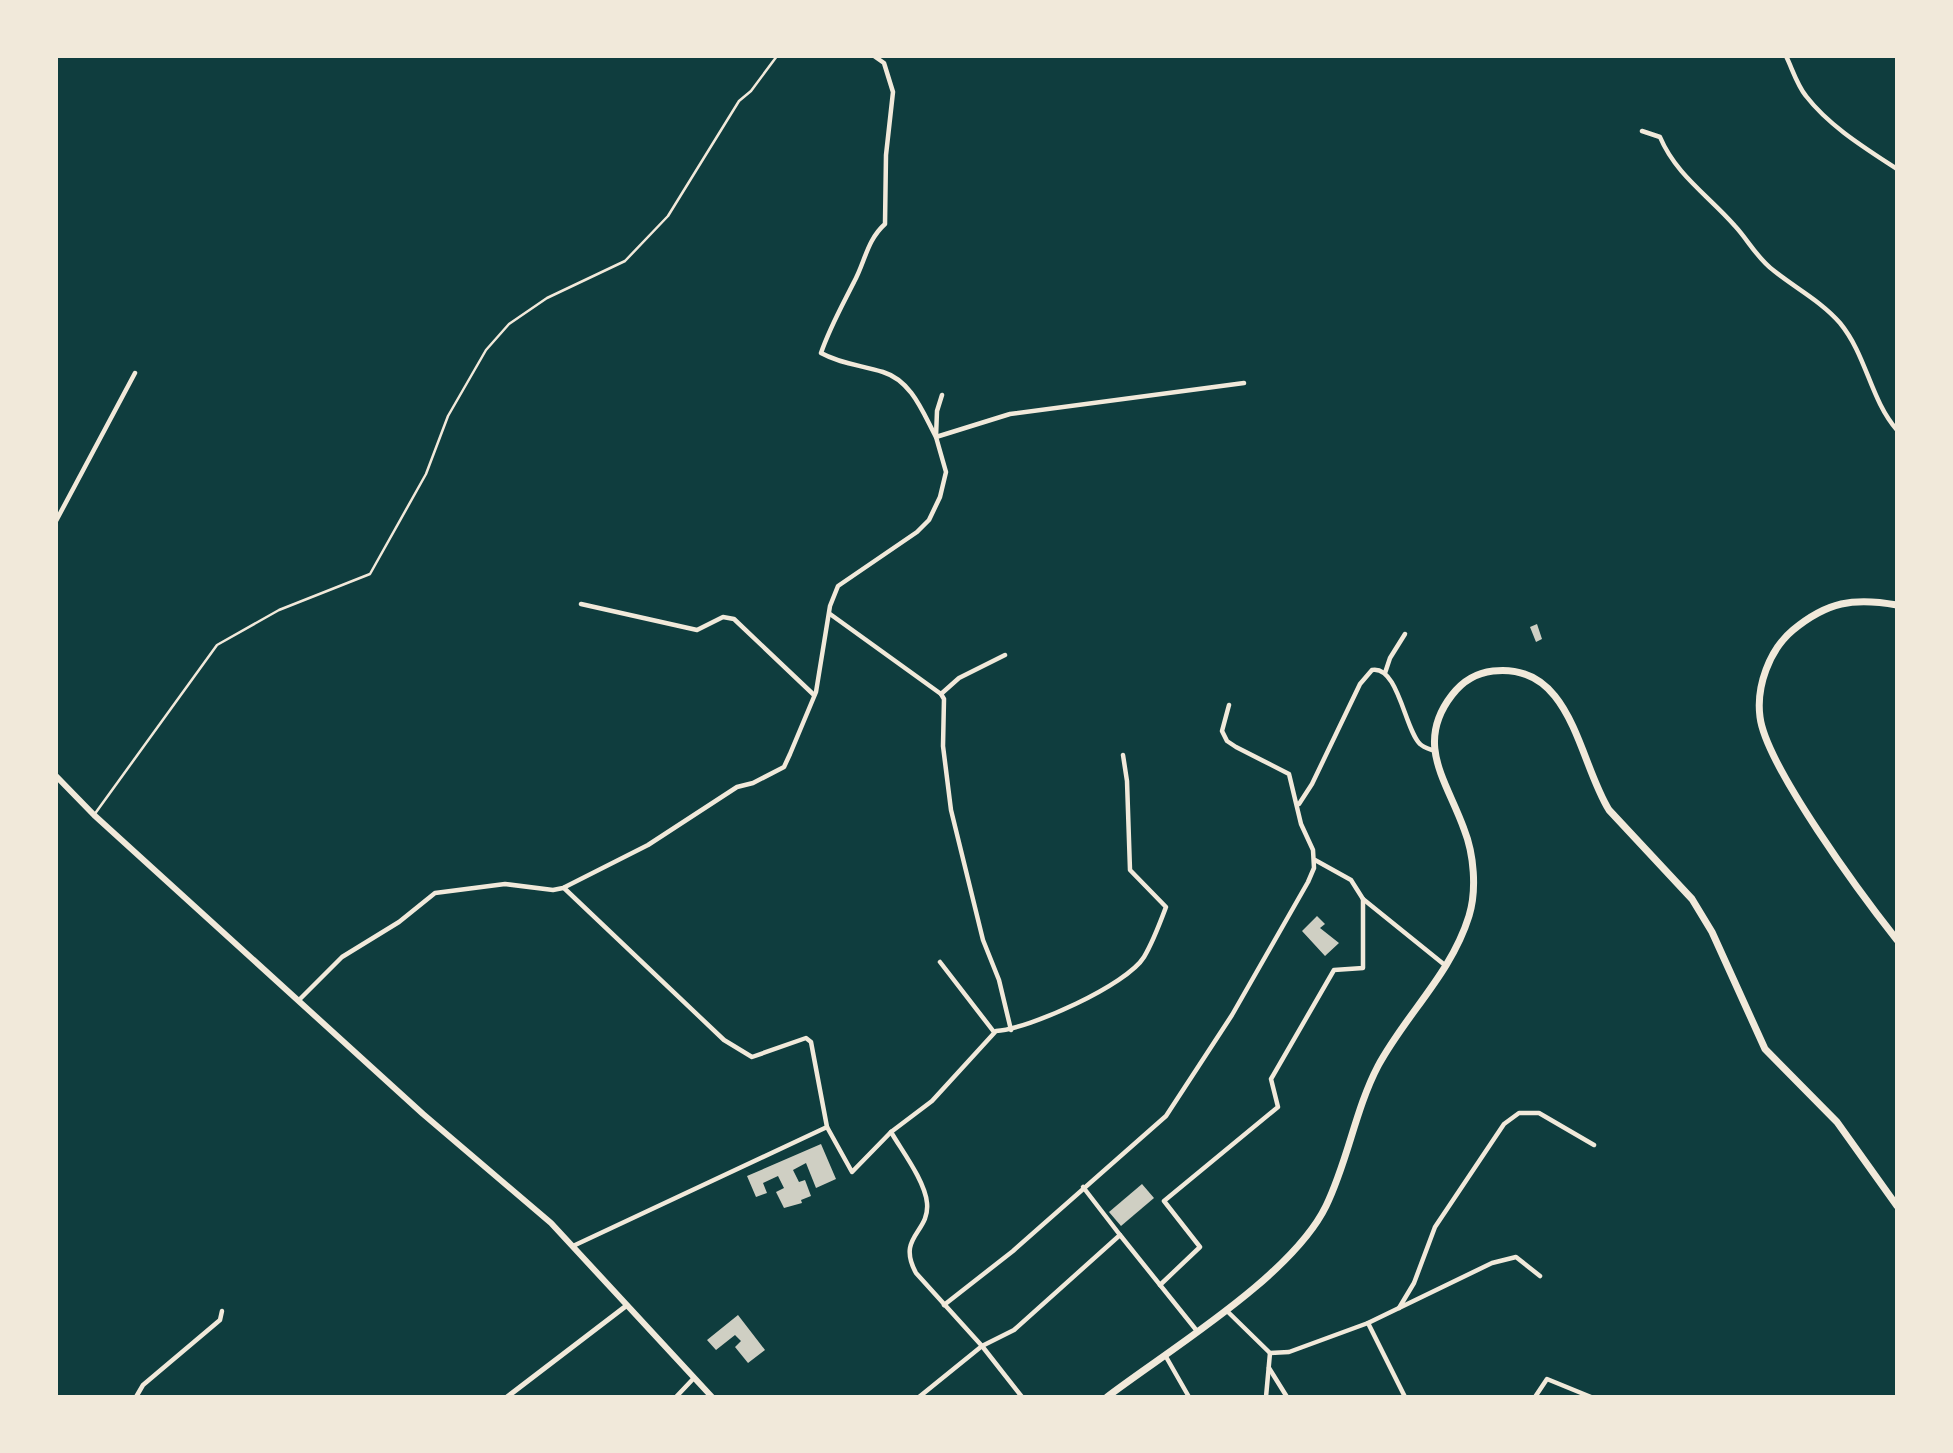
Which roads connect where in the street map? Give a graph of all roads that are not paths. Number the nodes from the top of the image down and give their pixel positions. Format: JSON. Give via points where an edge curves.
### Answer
{"nodes":[{"id":1,"x":777,"y":56,"type":"edge"},
{"id":2,"x":874,"y":56,"type":"edge"},
{"id":3,"x":1786,"y":56,"type":"edge"},
{"id":4,"x":1642,"y":131,"type":"dead end"},
{"id":5,"x":1897,"y":169,"type":"edge"},
{"id":6,"x":135,"y":373,"type":"dead end"},
{"id":7,"x":1244,"y":383,"type":"dead end"},
{"id":8,"x":942,"y":395,"type":"dead end"},
{"id":9,"x":1897,"y":430,"type":"edge"},
{"id":10,"x":936,"y":437,"type":"junction"},
{"id":11,"x":56,"y":521,"type":"edge"},
{"id":12,"x":581,"y":604,"type":"dead end"},
{"id":13,"x":1897,"y":605,"type":"edge"},
{"id":14,"x":829,"y":613,"type":"junction"},
{"id":15,"x":1405,"y":634,"type":"dead end"},
{"id":16,"x":1005,"y":654,"type":"dead end"},
{"id":17,"x":1385,"y":673,"type":"junction"},
{"id":18,"x":940,"y":694,"type":"junction"},
{"id":19,"x":814,"y":695,"type":"junction"},
{"id":20,"x":1229,"y":705,"type":"dead end"},
{"id":21,"x":1435,"y":751,"type":"junction"},
{"id":22,"x":1123,"y":755,"type":"dead end"},
{"id":23,"x":56,"y":776,"type":"edge"},
{"id":24,"x":1298,"y":804,"type":"junction"},
{"id":25,"x":94,"y":815,"type":"junction"},
{"id":26,"x":1315,"y":860,"type":"junction"},
{"id":27,"x":563,"y":888,"type":"junction"},
{"id":28,"x":1363,"y":899,"type":"junction"},
{"id":29,"x":1897,"y":940,"type":"edge"},
{"id":30,"x":940,"y":962,"type":"dead end"},
{"id":31,"x":1447,"y":967,"type":"junction"},
{"id":32,"x":299,"y":1000,"type":"junction"},
{"id":33,"x":1012,"y":1030,"type":"junction"},
{"id":34,"x":994,"y":1032,"type":"junction"},
{"id":35,"x":827,"y":1128,"type":"junction"},
{"id":36,"x":891,"y":1132,"type":"junction"},
{"id":37,"x":1594,"y":1145,"type":"dead end"},
{"id":38,"x":1083,"y":1187,"type":"junction"},
{"id":39,"x":1897,"y":1206,"type":"edge"},
{"id":40,"x":1120,"y":1235,"type":"junction"},
{"id":41,"x":573,"y":1246,"type":"junction"},
{"id":42,"x":1540,"y":1276,"type":"dead end"},
{"id":43,"x":1160,"y":1285,"type":"junction"},
{"id":44,"x":944,"y":1305,"type":"junction"},
{"id":45,"x":626,"y":1306,"type":"junction"},
{"id":46,"x":1399,"y":1308,"type":"junction"},
{"id":47,"x":1226,"y":1309,"type":"junction"},
{"id":48,"x":222,"y":1311,"type":"dead end"},
{"id":49,"x":1368,"y":1323,"type":"junction"},
{"id":50,"x":1197,"y":1331,"type":"junction"},
{"id":51,"x":982,"y":1346,"type":"junction"},
{"id":52,"x":1270,"y":1353,"type":"junction"},
{"id":53,"x":1165,"y":1354,"type":"junction"},
{"id":54,"x":1269,"y":1368,"type":"junction"},
{"id":55,"x":693,"y":1379,"type":"junction"},
{"id":56,"x":136,"y":1397,"type":"edge"},
{"id":57,"x":507,"y":1397,"type":"edge"},
{"id":58,"x":677,"y":1397,"type":"edge"},
{"id":59,"x":712,"y":1397,"type":"edge"},
{"id":60,"x":919,"y":1397,"type":"edge"},
{"id":61,"x":1021,"y":1397,"type":"edge"},
{"id":62,"x":1107,"y":1397,"type":"edge"},
{"id":63,"x":1189,"y":1397,"type":"edge"},
{"id":64,"x":1266,"y":1397,"type":"edge"},
{"id":65,"x":1287,"y":1397,"type":"edge"},
{"id":66,"x":1405,"y":1397,"type":"edge"},
{"id":67,"x":1535,"y":1397,"type":"edge"},
{"id":68,"x":1591,"y":1397,"type":"edge"}],
"edges":[{"from":1,"to":25,"type":"lane","via":[[739,101],[668,216],[646,240],[625,261],[526,311],[486,351],[448,416],[426,474],[370,574],[279,611],[217,645]]},
{"from":2,"to":10,"type":"street","via":[[884,63],[893,92],[885,224],[874,234],[821,353],[835,361],[886,372],[912,392]]},
{"from":3,"to":5,"type":"street","via":[[1804,93],[1821,112]]},
{"from":4,"to":9,"type":"street","via":[[1660,137],[1688,181],[1736,226],[1771,269],[1842,325],[1868,372],[1879,408]]},
{"from":6,"to":11,"type":"street"},
{"from":7,"to":10,"type":"street","via":[[1010,414]]},
{"from":8,"to":10,"type":"street"},
{"from":10,"to":14,"type":"street","via":[[946,472],[929,520],[838,586]]},
{"from":12,"to":19,"type":"street","via":[[698,630],[723,617],[734,619]]},
{"from":13,"to":29,"type":"main road","via":[[1875,601],[1826,606],[1783,638],[1765,671],[1760,716],[1765,738],[1782,770]]},
{"from":14,"to":18,"type":"street"},
{"from":14,"to":19,"type":"street"},
{"from":15,"to":17,"type":"street"},
{"from":16,"to":18,"type":"street","via":[[954,681]]},
{"from":17,"to":21,"type":"street","via":[[1415,737]]},
{"from":17,"to":24,"type":"street","via":[[1372,670],[1360,684],[1312,785]]},
{"from":18,"to":33,"type":"street","via":[[944,699],[951,810],[983,940]]},
{"from":19,"to":27,"type":"street","via":[[784,767],[737,787],[649,845]]},
{"from":20,"to":24,"type":"street","via":[[1222,731],[1227,741],[1289,774]]},
{"from":21,"to":31,"type":"main road","via":[[1465,830],[1474,874],[1470,913]]},
{"from":21,"to":39,"type":"main road","via":[[1434,731],[1441,709],[1472,676],[1514,670],[1542,681],[1573,724],[1609,810],[1701,912],[1765,1049],[1837,1122]]},
{"from":22,"to":33,"type":"street","via":[[1130,870],[1164,902],[1161,919],[1144,958],[1127,975],[1089,998]]},
{"from":23,"to":25,"type":"main road"},
{"from":24,"to":26,"type":"street"},
{"from":25,"to":32,"type":"main road"},
{"from":26,"to":28,"type":"street","via":[[1351,880]]},
{"from":26,"to":38,"type":"street","via":[[1308,882],[1232,1015],[1166,1116]]},
{"from":27,"to":32,"type":"street","via":[[505,884],[435,893],[342,957]]},
{"from":27,"to":35,"type":"street","via":[[724,1040],[752,1058],[806,1038],[811,1042]]},
{"from":28,"to":31,"type":"street"},
{"from":28,"to":43,"type":"street","via":[[1363,968],[1334,970],[1271,1079],[1278,1107],[1164,1200],[1200,1247]]},
{"from":30,"to":34,"type":"street"},
{"from":31,"to":47,"type":"main road","via":[[1378,1067],[1326,1207],[1312,1230],[1293,1253]]},
{"from":32,"to":41,"type":"main road"},
{"from":33,"to":34,"type":"street"},
{"from":34,"to":36,"type":"street","via":[[932,1101]]},
{"from":35,"to":36,"type":"street","via":[[852,1172]]},
{"from":35,"to":41,"type":"street"},
{"from":36,"to":44,"type":"street","via":[[916,1170],[927,1200],[925,1216],[910,1244],[909,1260]]},
{"from":37,"to":46,"type":"street","via":[[1539,1113],[1519,1113],[1504,1124],[1435,1227],[1414,1283]]},
{"from":38,"to":40,"type":"street"},
{"from":38,"to":44,"type":"street"},
{"from":40,"to":43,"type":"street"},
{"from":40,"to":51,"type":"street","via":[[1014,1330]]},
{"from":41,"to":45,"type":"main road"},
{"from":42,"to":46,"type":"street","via":[[1516,1257]]},
{"from":43,"to":50,"type":"street"},
{"from":44,"to":51,"type":"street"},
{"from":45,"to":55,"type":"main road"},
{"from":45,"to":57,"type":"street"},
{"from":46,"to":49,"type":"street"},
{"from":47,"to":50,"type":"main road"},
{"from":47,"to":52,"type":"street"},
{"from":48,"to":56,"type":"street","via":[[220,1320],[143,1385]]},
{"from":49,"to":52,"type":"street","via":[[1289,1352]]},
{"from":49,"to":66,"type":"street"},
{"from":50,"to":53,"type":"main road"},
{"from":51,"to":60,"type":"street"},
{"from":51,"to":61,"type":"street"},
{"from":52,"to":54,"type":"street"},
{"from":53,"to":62,"type":"main road"},
{"from":53,"to":63,"type":"street"},
{"from":54,"to":64,"type":"street"},
{"from":54,"to":65,"type":"street"},
{"from":55,"to":58,"type":"street"},
{"from":55,"to":59,"type":"main road"},
{"from":67,"to":68,"type":"street","via":[[1547,1379]]}]}
